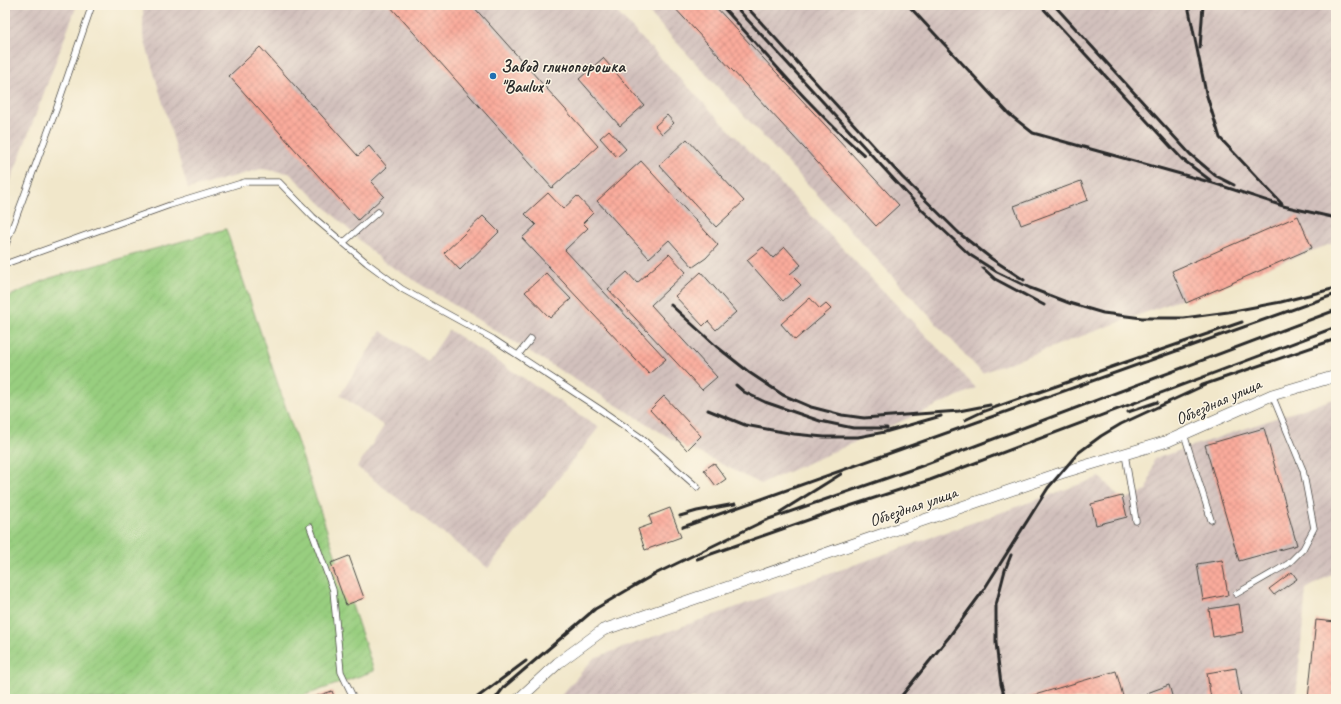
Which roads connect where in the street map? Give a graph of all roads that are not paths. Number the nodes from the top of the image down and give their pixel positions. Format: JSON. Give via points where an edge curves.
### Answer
{"nodes":[{"id":1,"x":92,"y":5,"type":"edge"},
{"id":2,"x":378,"y":212,"type":"dead end"},
{"id":3,"x":343,"y":243,"type":"junction"},
{"id":4,"x":5,"y":247,"type":"edge"},
{"id":5,"x":5,"y":264,"type":"edge"},
{"id":6,"x":531,"y":339,"type":"dead end"},
{"id":7,"x":518,"y":355,"type":"junction"},
{"id":8,"x":1336,"y":376,"type":"edge"},
{"id":9,"x":1272,"y":395,"type":"junction"},
{"id":10,"x":1184,"y":434,"type":"junction"},
{"id":11,"x":1125,"y":454,"type":"junction"},
{"id":12,"x":697,"y":487,"type":"dead end"},
{"id":13,"x":1211,"y":520,"type":"dead end"},
{"id":14,"x":1136,"y":521,"type":"dead end"},
{"id":15,"x":310,"y":528,"type":"dead end"},
{"id":16,"x":1236,"y":594,"type":"dead end"},
{"id":17,"x":354,"y":699,"type":"edge"},
{"id":18,"x":519,"y":699,"type":"edge"}],
"edges":[{"from":1,"to":4,"type":"lane"},
{"from":2,"to":3,"type":"lane"},
{"from":3,"to":5,"type":"lane","via":[[279,182],[245,182],[170,205]]},
{"from":3,"to":7,"type":"lane","via":[[402,289]]},
{"from":6,"to":7,"type":"lane"},
{"from":7,"to":12,"type":"lane","via":[[640,437]]},
{"from":8,"to":9,"type":"street","name":"Объездная улица"},
{"from":9,"to":10,"type":"street","name":"Объездная улица"},
{"from":9,"to":16,"type":"lane","via":[[1303,470],[1314,528],[1303,549],[1288,564]]},
{"from":10,"to":11,"type":"street","name":"Объездная улица"},
{"from":10,"to":13,"type":"lane"},
{"from":11,"to":14,"type":"lane"},
{"from":11,"to":18,"type":"street","name":"Объездная улица","via":[[1061,473],[603,630],[558,663]]},
{"from":15,"to":17,"type":"lane","via":[[333,590],[341,672]]}]}
